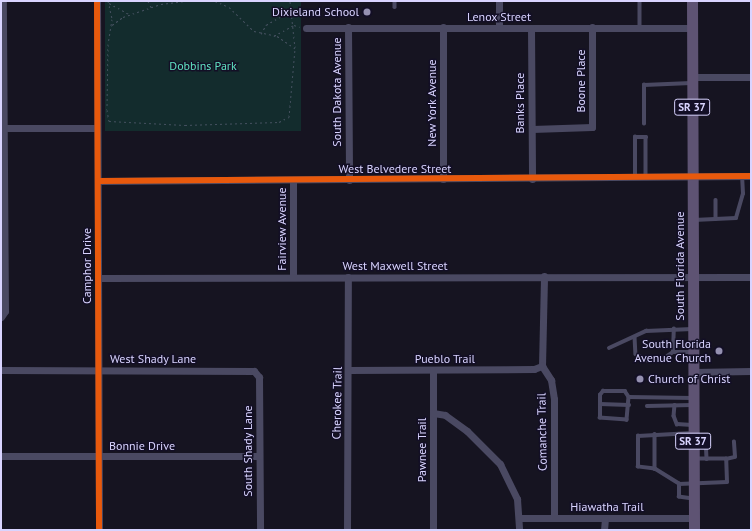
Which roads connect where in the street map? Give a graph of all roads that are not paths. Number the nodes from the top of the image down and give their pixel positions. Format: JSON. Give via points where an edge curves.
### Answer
{"nodes":[{"id":1,"x":3,"y":1,"type":"edge"},
{"id":2,"x":97,"y":1,"type":"edge"},
{"id":3,"x":395,"y":1,"type":"edge"},
{"id":4,"x":499,"y":1,"type":"edge"},
{"id":5,"x":640,"y":1,"type":"edge"},
{"id":6,"x":692,"y":1,"type":"edge"},
{"id":7,"x":395,"y":7,"type":"dead end"},
{"id":8,"x":348,"y":27,"type":"junction"},
{"id":9,"x":443,"y":27,"type":"junction"},
{"id":10,"x":592,"y":27,"type":"junction"},
{"id":11,"x":306,"y":28,"type":"dead end"},
{"id":12,"x":499,"y":28,"type":"junction"},
{"id":13,"x":531,"y":28,"type":"junction"},
{"id":14,"x":640,"y":28,"type":"junction"},
{"id":15,"x":692,"y":28,"type":"junction"},
{"id":16,"x":751,"y":77,"type":"edge"},
{"id":17,"x":692,"y":80,"type":"junction"},
{"id":18,"x":644,"y":124,"type":"dead end"},
{"id":19,"x":2,"y":128,"type":"edge"},
{"id":20,"x":97,"y":128,"type":"junction"},
{"id":21,"x":532,"y":129,"type":"junction"},
{"id":22,"x":692,"y":176,"type":"junction"},
{"id":23,"x":742,"y":176,"type":"junction"},
{"id":24,"x":751,"y":176,"type":"edge"},
{"id":25,"x":635,"y":178,"type":"junction"},
{"id":26,"x":646,"y":178,"type":"junction"},
{"id":27,"x":444,"y":179,"type":"junction"},
{"id":28,"x":532,"y":179,"type":"junction"},
{"id":29,"x":98,"y":180,"type":"junction"},
{"id":30,"x":293,"y":180,"type":"junction"},
{"id":31,"x":349,"y":180,"type":"junction"},
{"id":32,"x":716,"y":200,"type":"dead end"},
{"id":33,"x":716,"y":219,"type":"junction"},
{"id":34,"x":692,"y":220,"type":"junction"},
{"id":35,"x":544,"y":276,"type":"junction"},
{"id":36,"x":693,"y":276,"type":"junction"},
{"id":37,"x":293,"y":277,"type":"junction"},
{"id":38,"x":348,"y":277,"type":"junction"},
{"id":39,"x":751,"y":277,"type":"edge"},
{"id":40,"x":98,"y":278,"type":"junction"},
{"id":41,"x":2,"y":316,"type":"edge"},
{"id":42,"x":674,"y":329,"type":"junction"},
{"id":43,"x":693,"y":329,"type":"junction"},
{"id":44,"x":635,"y":337,"type":"junction"},
{"id":45,"x":609,"y":348,"type":"dead end"},
{"id":46,"x":673,"y":352,"type":"junction"},
{"id":47,"x":693,"y":352,"type":"junction"},
{"id":48,"x":542,"y":366,"type":"junction"},
{"id":49,"x":1,"y":370,"type":"edge"},
{"id":50,"x":98,"y":370,"type":"junction"},
{"id":51,"x":348,"y":370,"type":"junction"},
{"id":52,"x":433,"y":370,"type":"junction"},
{"id":53,"x":751,"y":371,"type":"edge"},
{"id":54,"x":256,"y":372,"type":"joint"},
{"id":55,"x":693,"y":372,"type":"junction"},
{"id":56,"x":629,"y":397,"type":"junction"},
{"id":57,"x":693,"y":402,"type":"junction"},
{"id":58,"x":600,"y":404,"type":"junction"},
{"id":59,"x":629,"y":405,"type":"junction"},
{"id":60,"x":676,"y":405,"type":"junction"},
{"id":61,"x":647,"y":406,"type":"dead end"},
{"id":62,"x":433,"y":413,"type":"junction"},
{"id":63,"x":693,"y":432,"type":"junction"},
{"id":64,"x":655,"y":434,"type":"junction"},
{"id":65,"x":734,"y":442,"type":"dead end"},
{"id":66,"x":1,"y":456,"type":"edge"},
{"id":67,"x":259,"y":456,"type":"junction"},
{"id":68,"x":99,"y":457,"type":"junction"},
{"id":69,"x":694,"y":459,"type":"junction"},
{"id":70,"x":706,"y":459,"type":"junction"},
{"id":71,"x":726,"y":459,"type":"junction"},
{"id":72,"x":656,"y":470,"type":"junction"},
{"id":73,"x":679,"y":484,"type":"junction"},
{"id":74,"x":694,"y":484,"type":"junction"},
{"id":75,"x":694,"y":499,"type":"junction"},
{"id":76,"x":519,"y":518,"type":"junction"},
{"id":77,"x":554,"y":518,"type":"junction"},
{"id":78,"x":694,"y":518,"type":"junction"},
{"id":79,"x":605,"y":519,"type":"junction"},
{"id":80,"x":99,"y":530,"type":"edge"},
{"id":81,"x":260,"y":530,"type":"edge"},
{"id":82,"x":347,"y":530,"type":"edge"},
{"id":83,"x":433,"y":530,"type":"edge"},
{"id":84,"x":519,"y":530,"type":"edge"},
{"id":85,"x":604,"y":530,"type":"edge"},
{"id":86,"x":694,"y":530,"type":"edge"}],
"edges":[{"from":1,"to":19,"type":"street"},
{"from":2,"to":20,"type":"street","name":"Camphor Drive"},
{"from":3,"to":7,"type":"lane"},
{"from":4,"to":12,"type":"street"},
{"from":5,"to":14,"type":"lane"},
{"from":6,"to":15,"type":"main road","name":"South Florida Avenue","number":"SR 37"},
{"from":8,"to":9,"type":"street","name":"Lenox Street"},
{"from":8,"to":11,"type":"street","name":"Lenox Street"},
{"from":8,"to":31,"type":"street","name":"South Dakota Avenue"},
{"from":9,"to":12,"type":"street","name":"Lenox Street"},
{"from":9,"to":27,"type":"street","name":"New York Avenue"},
{"from":10,"to":13,"type":"street","name":"Lenox Street"},
{"from":10,"to":14,"type":"street","name":"Lenox Street"},
{"from":10,"to":21,"type":"street","name":"Boone Place","via":[[592,127]]},
{"from":12,"to":13,"type":"street","name":"Lenox Street"},
{"from":13,"to":21,"type":"street","name":"Banks Place"},
{"from":14,"to":15,"type":"street","name":"Lenox Street"},
{"from":15,"to":17,"type":"main road","name":"South Florida Avenue","number":"SR 37"},
{"from":16,"to":17,"type":"street"},
{"from":17,"to":18,"type":"lane","via":[[644,85]]},
{"from":17,"to":22,"type":"main road","name":"South Florida Avenue","number":"SR 37"},
{"from":19,"to":20,"type":"street"},
{"from":19,"to":41,"type":"street"},
{"from":20,"to":29,"type":"street","name":"Camphor Drive"},
{"from":21,"to":28,"type":"street","name":"Banks Place"},
{"from":22,"to":23,"type":"street","name":"West Belvedere Street"},
{"from":22,"to":26,"type":"street","name":"West Belvedere Street"},
{"from":22,"to":34,"type":"main road","name":"South Florida Avenue","number":"SR 37"},
{"from":23,"to":24,"type":"street","name":"West Belvedere Street"},
{"from":23,"to":33,"type":"lane","via":[[743,194],[736,218]]},
{"from":25,"to":26,"type":"street","name":"West Belvedere Street"},
{"from":25,"to":26,"type":"lane","via":[[635,137],[646,137]]},
{"from":25,"to":28,"type":"street","name":"West Belvedere Street"},
{"from":27,"to":28,"type":"street","name":"West Belvedere Street"},
{"from":27,"to":31,"type":"street","name":"West Belvedere Street"},
{"from":29,"to":30,"type":"street","name":"West Belvedere Street"},
{"from":29,"to":40,"type":"street","name":"Camphor Drive"},
{"from":30,"to":31,"type":"street","name":"West Belvedere Street"},
{"from":30,"to":37,"type":"street","name":"Fairview Avenue"},
{"from":32,"to":33,"type":"lane"},
{"from":33,"to":34,"type":"lane"},
{"from":34,"to":36,"type":"main road","name":"South Florida Avenue","number":"SR 37"},
{"from":35,"to":36,"type":"street","name":"West Maxwell Street"},
{"from":35,"to":38,"type":"street","name":"West Maxwell Street"},
{"from":35,"to":48,"type":"street"},
{"from":36,"to":39,"type":"street","name":"West Maxwell Street"},
{"from":36,"to":43,"type":"main road","name":"South Florida Avenue","number":"SR 37"},
{"from":37,"to":38,"type":"street","name":"West Maxwell Street"},
{"from":37,"to":40,"type":"street","name":"West Maxwell Street"},
{"from":38,"to":51,"type":"street","name":"Cherokee Trail"},
{"from":40,"to":50,"type":"street","name":"Camphor Drive"},
{"from":42,"to":43,"type":"lane"},
{"from":42,"to":44,"type":"lane","via":[[646,331]]},
{"from":42,"to":46,"type":"lane"},
{"from":43,"to":47,"type":"main road","name":"South Florida Avenue","number":"SR 37"},
{"from":44,"to":45,"type":"lane"},
{"from":44,"to":46,"type":"lane","via":[[636,354],[640,358],[658,360]]},
{"from":46,"to":47,"type":"lane"},
{"from":47,"to":55,"type":"main road","name":"South Florida Avenue","number":"SR 37"},
{"from":48,"to":52,"type":"street","name":"Pueblo Trail","via":[[534,369]]},
{"from":48,"to":77,"type":"street","name":"Comanche Trail","via":[[551,380],[554,399]]},
{"from":49,"to":50,"type":"street","name":"West Shady Lane"},
{"from":50,"to":54,"type":"street","name":"West Shady Lane"},
{"from":50,"to":68,"type":"street","name":"Camphor Drive"},
{"from":51,"to":52,"type":"street","name":"Pueblo Trail"},
{"from":51,"to":82,"type":"street","name":"Cherokee Trail"},
{"from":52,"to":62,"type":"street","name":"Pawnee Trail"},
{"from":53,"to":55,"type":"street"},
{"from":54,"to":67,"type":"street","name":"South Shady Lane","via":[[259,377]]},
{"from":55,"to":57,"type":"main road","name":"South Florida Avenue","number":"SR 37"},
{"from":56,"to":57,"type":"lane"},
{"from":56,"to":58,"type":"lane","via":[[625,391],[603,391]]},
{"from":56,"to":59,"type":"lane"},
{"from":57,"to":60,"type":"lane"},
{"from":57,"to":63,"type":"main road","name":"South Florida Avenue","number":"SR 37"},
{"from":58,"to":59,"type":"lane"},
{"from":58,"to":59,"type":"lane","via":[[603,420],[627,420]]},
{"from":60,"to":61,"type":"lane"},
{"from":60,"to":63,"type":"lane","via":[[674,416],[677,424]]},
{"from":62,"to":76,"type":"street","via":[[444,415],[492,453],[514,489]]},
{"from":62,"to":83,"type":"street","name":"Pawnee Trail"},
{"from":63,"to":64,"type":"lane"},
{"from":63,"to":69,"type":"main road","name":"South Florida Avenue","number":"SR 37"},
{"from":63,"to":70,"type":"lane","via":[[706,439]]},
{"from":64,"to":72,"type":"lane"},
{"from":64,"to":72,"type":"lane","via":[[638,436],[638,467]]},
{"from":65,"to":71,"type":"lane","via":[[734,457]]},
{"from":66,"to":68,"type":"street","name":"Bonnie Drive"},
{"from":67,"to":68,"type":"street","name":"Bonnie Drive"},
{"from":67,"to":81,"type":"street","name":"South Shady Lane"},
{"from":68,"to":80,"type":"street","name":"Camphor Drive"},
{"from":69,"to":70,"type":"lane"},
{"from":69,"to":74,"type":"main road","name":"South Florida Avenue","number":"SR 37"},
{"from":70,"to":71,"type":"lane"},
{"from":71,"to":74,"type":"lane","via":[[727,482],[724,485]]},
{"from":72,"to":73,"type":"lane"},
{"from":73,"to":74,"type":"lane"},
{"from":73,"to":75,"type":"lane","via":[[679,497]]},
{"from":74,"to":75,"type":"main road","name":"South Florida Avenue","number":"SR 37"},
{"from":75,"to":78,"type":"main road","name":"South Florida Avenue","number":"SR 37"},
{"from":76,"to":77,"type":"street","name":"Hiawatha Trail"},
{"from":76,"to":84,"type":"street"},
{"from":77,"to":79,"type":"street","name":"Hiawatha Trail"},
{"from":78,"to":79,"type":"street","name":"Hiawatha Trail"},
{"from":78,"to":86,"type":"main road","name":"South Florida Avenue","number":"SR 37"},
{"from":79,"to":85,"type":"street"}]}
